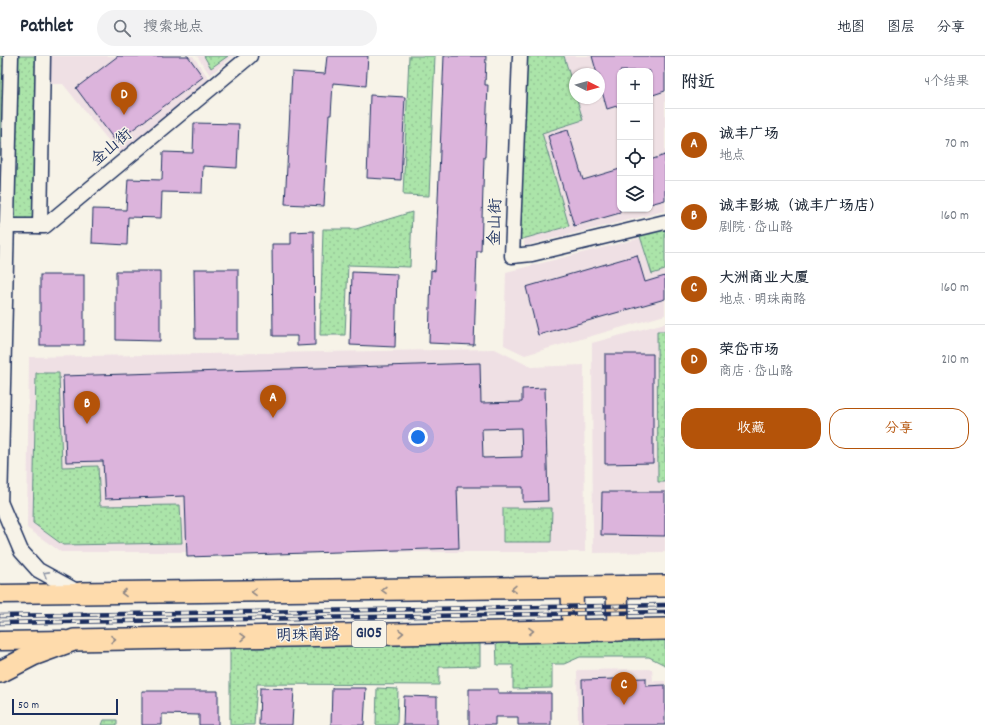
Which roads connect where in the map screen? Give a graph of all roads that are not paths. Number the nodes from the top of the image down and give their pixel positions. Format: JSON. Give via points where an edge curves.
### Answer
{"nodes":[{"id":1,"x":11,"y":56,"type":"edge"},
{"id":2,"x":42,"y":56,"type":"edge"},
{"id":3,"x":250,"y":56,"type":"edge"},
{"id":4,"x":520,"y":56,"type":"edge"},
{"id":5,"x":665,"y":222,"type":"edge"},
{"id":6,"x":6,"y":226,"type":"junction"},
{"id":7,"x":40,"y":226,"type":"junction"},
{"id":8,"x":0,"y":506,"type":"edge"},
{"id":9,"x":665,"y":586,"type":"edge"},
{"id":10,"x":617,"y":587,"type":"junction"},
{"id":11,"x":572,"y":588,"type":"junction"},
{"id":12,"x":80,"y":593,"type":"junction"},
{"id":13,"x":0,"y":594,"type":"edge"},
{"id":14,"x":665,"y":629,"type":"edge"},
{"id":15,"x":573,"y":630,"type":"junction"},
{"id":16,"x":618,"y":630,"type":"junction"},
{"id":17,"x":74,"y":640,"type":"junction"},
{"id":18,"x":0,"y":641,"type":"edge"},
{"id":19,"x":0,"y":672,"type":"edge"}],
"edges":[{"from":1,"to":6,"type":"street"},
{"from":2,"to":7,"type":"street"},
{"from":3,"to":7,"type":"street","name":"金山街","via":[[45,226]]},
{"from":4,"to":5,"type":"street","name":"金山街","via":[[512,256],[532,254]]},
{"from":6,"to":7,"type":"street"},
{"from":6,"to":8,"type":"street"},
{"from":12,"to":8,"type":"street","one_way":true,"via":[[38,570],[21,551]]},
{"from":9,"to":10,"type":"highway"},
{"from":10,"to":11,"type":"highway"},
{"from":10,"to":16,"type":"highway","one_way":true},
{"from":11,"to":12,"type":"highway","one_way":true},
{"from":11,"to":15,"type":"highway"},
{"from":12,"to":13,"type":"main road"},
{"from":14,"to":16,"type":"highway","name":"明珠南路","number":"G105"},
{"from":15,"to":16,"type":"highway","name":"明珠南路","number":"G105"},
{"from":17,"to":15,"type":"highway","name":"明珠南路","number":"G105","one_way":true},
{"from":17,"to":18,"type":"main road","name":"明珠南路"},
{"from":17,"to":19,"type":"highway","via":[[33,655]]}]}
